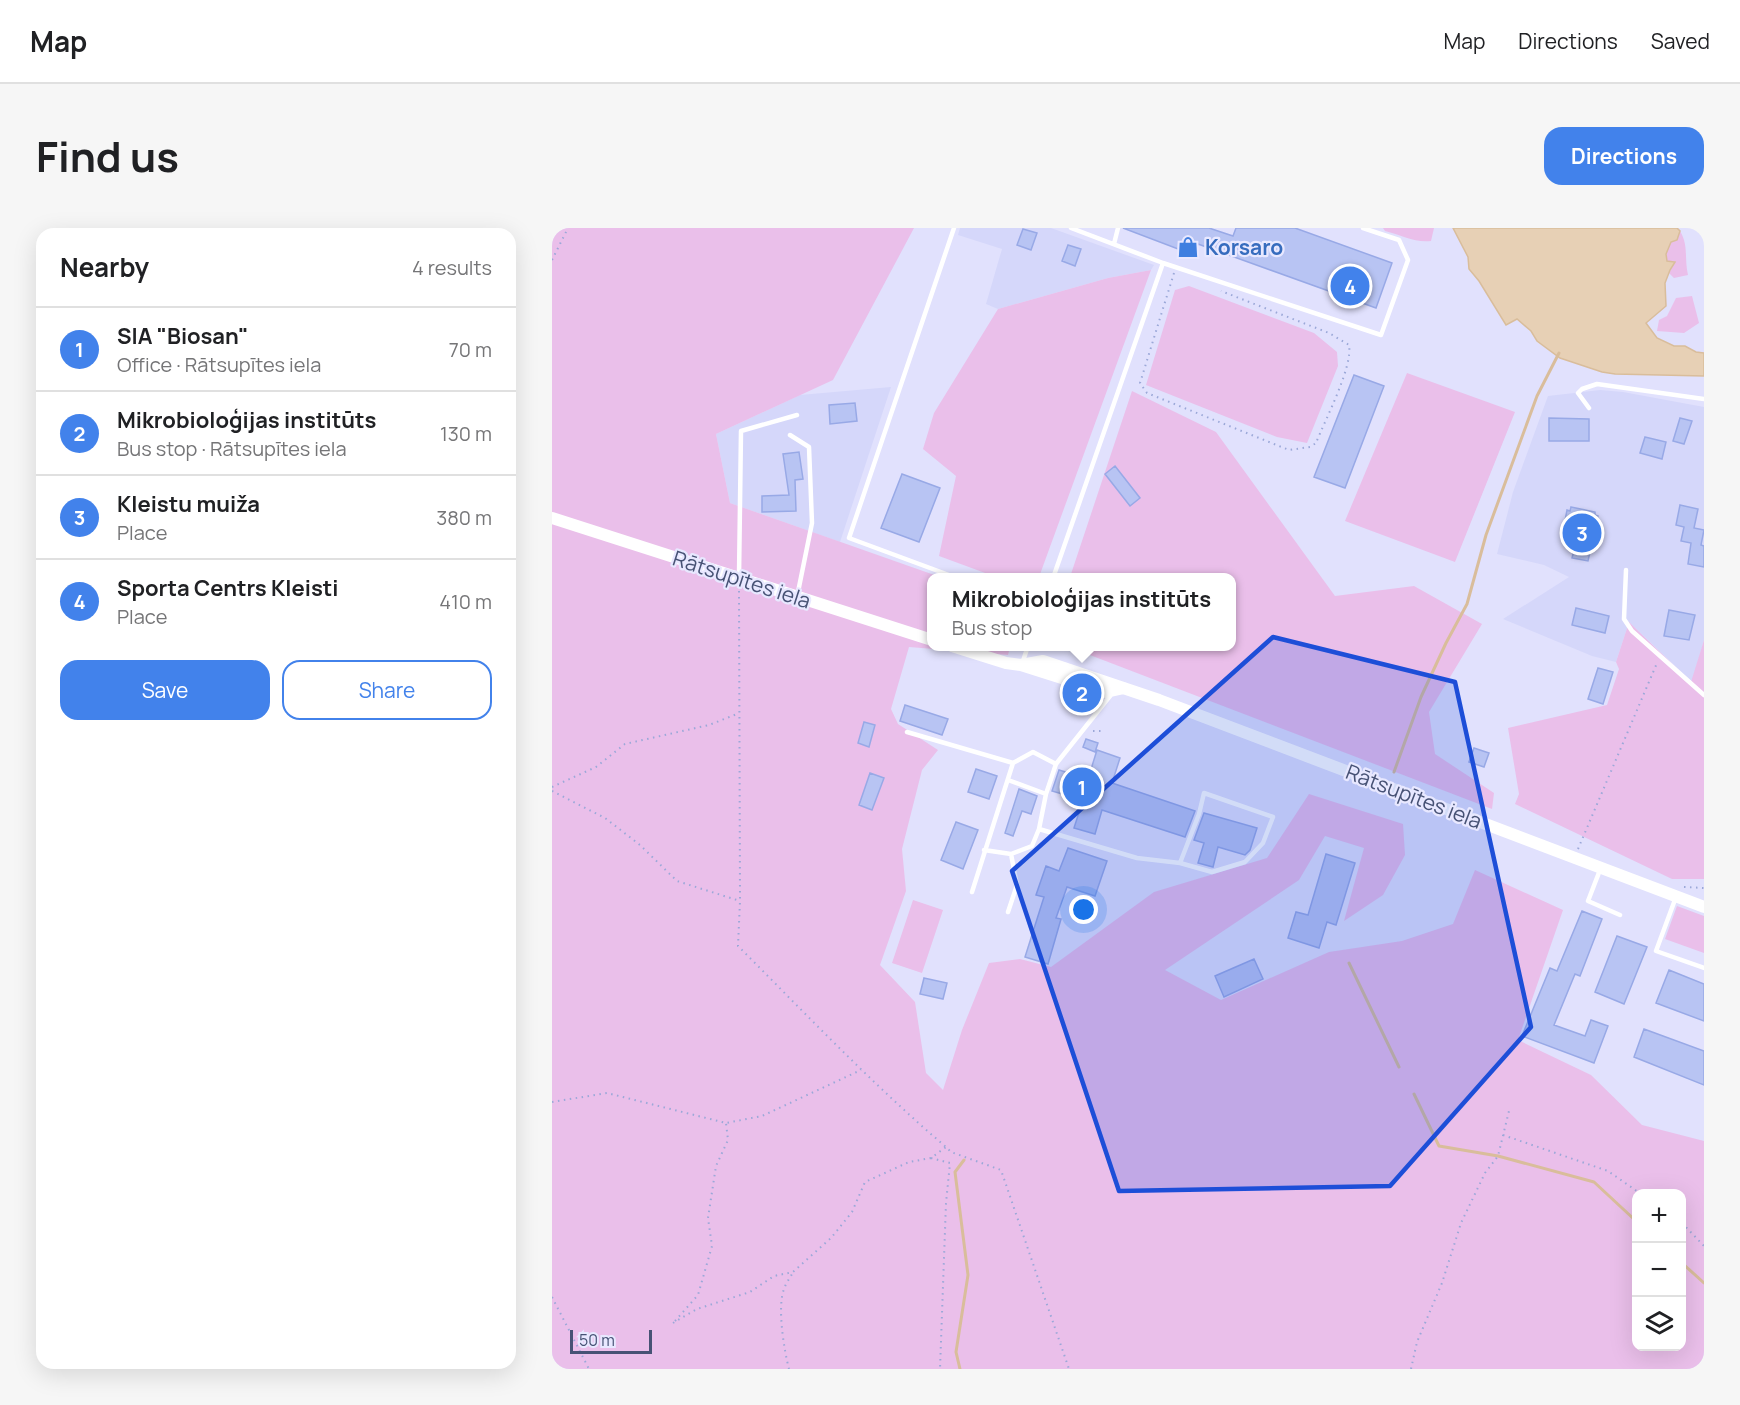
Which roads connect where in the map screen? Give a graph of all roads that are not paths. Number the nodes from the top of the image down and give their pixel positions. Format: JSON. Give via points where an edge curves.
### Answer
{"nodes":[{"id":1,"x":954,"y":228,"type":"edge"},
{"id":2,"x":1071,"y":228,"type":"edge"},
{"id":3,"x":1118,"y":228,"type":"edge"},
{"id":4,"x":1363,"y":228,"type":"edge"},
{"id":5,"x":1703,"y":228,"type":"edge"},
{"id":6,"x":1704,"y":236,"type":"edge"},
{"id":7,"x":1114,"y":244,"type":"junction"},
{"id":8,"x":1163,"y":263,"type":"junction"},
{"id":9,"x":1704,"y":399,"type":"edge"},
{"id":10,"x":1589,"y":408,"type":"dead end"},
{"id":11,"x":797,"y":415,"type":"dead end"},
{"id":12,"x":790,"y":435,"type":"dead end"},
{"id":13,"x":552,"y":518,"type":"edge"},
{"id":14,"x":1626,"y":570,"type":"dead end"},
{"id":15,"x":944,"y":573,"type":"edge"},
{"id":16,"x":1055,"y":573,"type":"edge"},
{"id":17,"x":739,"y":579,"type":"junction"},
{"id":18,"x":797,"y":597,"type":"junction"},
{"id":19,"x":927,"y":638,"type":"edge"},
{"id":20,"x":968,"y":651,"type":"edge"},
{"id":21,"x":1026,"y":651,"type":"edge"},
{"id":22,"x":1021,"y":665,"type":"junction"},
{"id":23,"x":1124,"y":688,"type":"junction"},
{"id":24,"x":1704,"y":695,"type":"edge"},
{"id":25,"x":907,"y":732,"type":"dead end"},
{"id":26,"x":1013,"y":763,"type":"junction"},
{"id":27,"x":1056,"y":764,"type":"junction"},
{"id":28,"x":1008,"y":780,"type":"junction"},
{"id":29,"x":1046,"y":794,"type":"junction"},
{"id":30,"x":1039,"y":829,"type":"junction"},
{"id":31,"x":984,"y":850,"type":"junction"},
{"id":32,"x":1011,"y":854,"type":"junction"},
{"id":33,"x":1180,"y":862,"type":"junction"},
{"id":34,"x":1602,"y":867,"type":"junction"},
{"id":35,"x":972,"y":892,"type":"dead end"},
{"id":36,"x":1676,"y":896,"type":"junction"},
{"id":37,"x":1704,"y":907,"type":"edge"},
{"id":38,"x":1008,"y":912,"type":"dead end"},
{"id":39,"x":1620,"y":915,"type":"dead end"},
{"id":40,"x":1704,"y":968,"type":"edge"}],
"edges":[{"from":1,"to":15,"type":"lane","via":[[849,538]]},
{"from":2,"to":7,"type":"lane"},
{"from":3,"to":7,"type":"lane"},
{"from":4,"to":8,"type":"lane","via":[[1400,240],[1408,260],[1381,335]]},
{"from":5,"to":6,"type":"lane"},
{"from":7,"to":8,"type":"lane"},
{"from":8,"to":16,"type":"lane"},
{"from":9,"to":10,"type":"lane","via":[[1597,384],[1578,393]]},
{"from":11,"to":17,"type":"lane","via":[[741,431]]},
{"from":12,"to":18,"type":"lane","via":[[809,447],[812,523]]},
{"from":13,"to":17,"type":"street","name":"Rātsupītes iela"},
{"from":14,"to":24,"type":"lane","via":[[1624,619],[1632,631]]},
{"from":17,"to":18,"type":"street","name":"Rātsupītes iela"},
{"from":18,"to":19,"type":"street","name":"Rātsupītes iela"},
{"from":20,"to":22,"type":"street","name":"Rātsupītes iela"},
{"from":21,"to":22,"type":"lane"},
{"from":22,"to":23,"type":"street","name":"Rātsupītes iela","via":[[1043,661]]},
{"from":23,"to":27,"type":"lane","via":[[1108,698]]},
{"from":23,"to":34,"type":"street","name":"Rātsupītes iela"},
{"from":25,"to":26,"type":"lane"},
{"from":26,"to":27,"type":"lane","via":[[1033,752]]},
{"from":26,"to":28,"type":"lane"},
{"from":27,"to":29,"type":"lane"},
{"from":28,"to":29,"type":"lane"},
{"from":28,"to":31,"type":"lane"},
{"from":29,"to":30,"type":"lane"},
{"from":30,"to":32,"type":"lane","via":[[1032,846]]},
{"from":30,"to":33,"type":"lane","via":[[1137,858]]},
{"from":31,"to":32,"type":"lane"},
{"from":31,"to":35,"type":"lane"},
{"from":32,"to":38,"type":"lane","via":[[1017,885]]},
{"from":33,"to":33,"type":"lane","via":[[1204,793],[1273,817],[1263,843],[1245,862],[1212,872]]},
{"from":34,"to":36,"type":"street","name":"Rātsupītes iela"},
{"from":34,"to":39,"type":"lane","via":[[1588,901]]},
{"from":36,"to":37,"type":"street","name":"Rātsupītes iela"},
{"from":36,"to":40,"type":"lane","via":[[1656,951]]}]}
